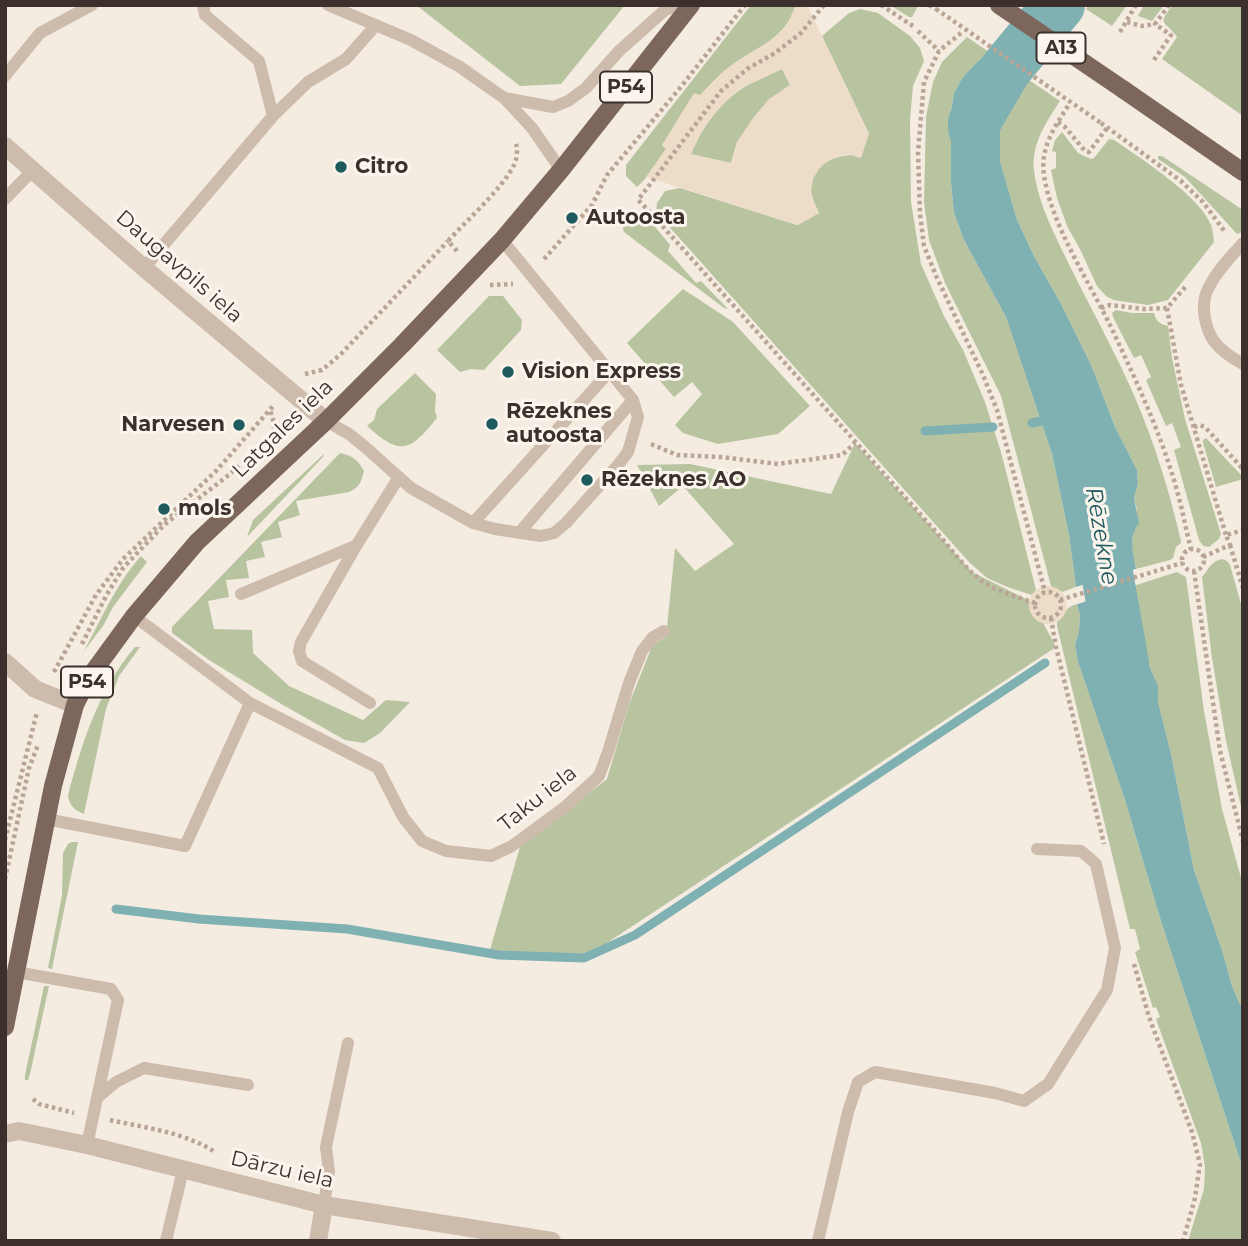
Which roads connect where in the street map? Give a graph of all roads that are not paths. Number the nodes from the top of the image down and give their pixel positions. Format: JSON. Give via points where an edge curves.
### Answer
{"nodes":[{"id":1,"x":92,"y":5,"type":"edge"},
{"id":2,"x":203,"y":5,"type":"edge"},
{"id":3,"x":328,"y":5,"type":"edge"},
{"id":4,"x":685,"y":5,"type":"edge"},
{"id":5,"x":691,"y":5,"type":"edge"},
{"id":6,"x":999,"y":5,"type":"edge"},
{"id":7,"x":376,"y":25,"type":"junction"},
{"id":8,"x":5,"y":76,"type":"edge"},
{"id":9,"x":504,"y":98,"type":"junction"},
{"id":10,"x":273,"y":116,"type":"junction"},
{"id":11,"x":5,"y":146,"type":"edge"},
{"id":12,"x":33,"y":170,"type":"junction"},
{"id":13,"x":561,"y":170,"type":"junction"},
{"id":14,"x":1243,"y":172,"type":"edge"},
{"id":15,"x":5,"y":200,"type":"edge"},
{"id":16,"x":502,"y":240,"type":"junction"},
{"id":17,"x":1243,"y":243,"type":"edge"},
{"id":18,"x":144,"y":268,"type":"junction"},
{"id":19,"x":1243,"y":365,"type":"edge"},
{"id":20,"x":610,"y":371,"type":"junction"},
{"id":21,"x":634,"y":400,"type":"junction"},
{"id":22,"x":326,"y":421,"type":"junction"},
{"id":23,"x":399,"y":477,"type":"junction"},
{"id":24,"x":473,"y":523,"type":"junction"},
{"id":25,"x":519,"y":533,"type":"junction"},
{"id":26,"x":356,"y":546,"type":"junction"},
{"id":27,"x":241,"y":594,"type":"dead end"},
{"id":28,"x":134,"y":616,"type":"junction"},
{"id":29,"x":664,"y":631,"type":"dead end"},
{"id":30,"x":5,"y":662,"type":"edge"},
{"id":31,"x":250,"y":703,"type":"junction"},
{"id":32,"x":370,"y":703,"type":"dead end"},
{"id":33,"x":75,"y":705,"type":"junction"},
{"id":34,"x":46,"y":819,"type":"junction"},
{"id":35,"x":1037,"y":849,"type":"dead end"},
{"id":36,"x":16,"y":972,"type":"junction"},
{"id":37,"x":5,"y":1027,"type":"edge"},
{"id":38,"x":348,"y":1043,"type":"dead end"},
{"id":39,"x":248,"y":1085,"type":"dead end"},
{"id":40,"x":97,"y":1098,"type":"junction"},
{"id":41,"x":5,"y":1134,"type":"edge"},
{"id":42,"x":87,"y":1145,"type":"junction"},
{"id":43,"x":183,"y":1170,"type":"junction"},
{"id":44,"x":324,"y":1205,"type":"junction"},
{"id":45,"x":166,"y":1241,"type":"edge"},
{"id":46,"x":318,"y":1241,"type":"edge"},
{"id":47,"x":552,"y":1241,"type":"edge"},
{"id":48,"x":817,"y":1241,"type":"edge"}],
"edges":[{"from":1,"to":8,"type":"lane","via":[[40,33]]},
{"from":2,"to":10,"type":"lane","via":[[205,15],[259,61]]},
{"from":3,"to":7,"type":"lane"},
{"from":4,"to":9,"type":"lane","via":[[665,10],[568,102],[553,107]]},
{"from":5,"to":13,"type":"main road","name":"Latgales iela","number":"P54"},
{"from":6,"to":14,"type":"main road","number":"A13","bridge":true},
{"from":7,"to":9,"type":"lane","via":[[435,52]]},
{"from":7,"to":10,"type":"lane","via":[[346,59],[308,82]]},
{"from":9,"to":13,"type":"lane"},
{"from":10,"to":18,"type":"lane"},
{"from":11,"to":12,"type":"street","name":"Daugavpils iela"},
{"from":12,"to":15,"type":"lane"},
{"from":12,"to":18,"type":"street","name":"Daugavpils iela"},
{"from":13,"to":16,"type":"main road","name":"Latgales iela","number":"P54"},
{"from":16,"to":20,"type":"lane"},
{"from":16,"to":22,"type":"main road","name":"Latgales iela","number":"P54"},
{"from":17,"to":19,"type":"lane","via":[[1207,289],[1204,308],[1213,340]]},
{"from":18,"to":22,"type":"street","name":"Daugavpils iela"},
{"from":20,"to":21,"type":"lane"},
{"from":20,"to":24,"type":"lane"},
{"from":21,"to":25,"type":"lane"},
{"from":21,"to":25,"type":"lane","via":[[638,417],[634,436],[618,465],[554,533]]},
{"from":22,"to":23,"type":"lane","via":[[349,433]]},
{"from":22,"to":28,"type":"main road","name":"Latgales iela","number":"P54","via":[[197,542]]},
{"from":23,"to":24,"type":"lane"},
{"from":23,"to":26,"type":"lane"},
{"from":24,"to":25,"type":"lane"},
{"from":26,"to":27,"type":"lane"},
{"from":26,"to":32,"type":"lane","via":[[299,651],[302,661]]},
{"from":28,"to":31,"type":"lane","name":"Taku iela"},
{"from":28,"to":33,"type":"main road","name":"Latgales iela","number":"P54","via":[[88,679]]},
{"from":29,"to":31,"type":"lane","name":"Taku iela","via":[[642,651],[599,776],[565,807],[491,856],[446,851],[422,841],[403,817],[378,768]]},
{"from":30,"to":33,"type":"street","via":[[35,689]]},
{"from":31,"to":34,"type":"lane","via":[[185,846]]},
{"from":33,"to":34,"type":"main road","name":"Latgales iela","number":"P54"},
{"from":34,"to":36,"type":"main road","name":"Latgales iela","number":"P54"},
{"from":35,"to":48,"type":"lane","via":[[1081,851],[1096,864],[1115,948],[1107,990],[1048,1084],[1024,1101],[875,1072],[858,1082]]},
{"from":36,"to":37,"type":"main road","name":"Latgales iela","number":"P54"},
{"from":36,"to":40,"type":"lane","via":[[111,989],[118,1000]]},
{"from":38,"to":44,"type":"lane","via":[[326,1147],[329,1171]]},
{"from":39,"to":40,"type":"lane","via":[[144,1068]]},
{"from":40,"to":42,"type":"lane"},
{"from":41,"to":42,"type":"street","name":"Dārzu iela","via":[[19,1131]]},
{"from":42,"to":43,"type":"street","name":"Dārzu iela"},
{"from":43,"to":44,"type":"street","name":"Dārzu iela"},
{"from":43,"to":45,"type":"lane"},
{"from":44,"to":46,"type":"street"},
{"from":44,"to":47,"type":"street","name":"Dārzu iela"}]}
